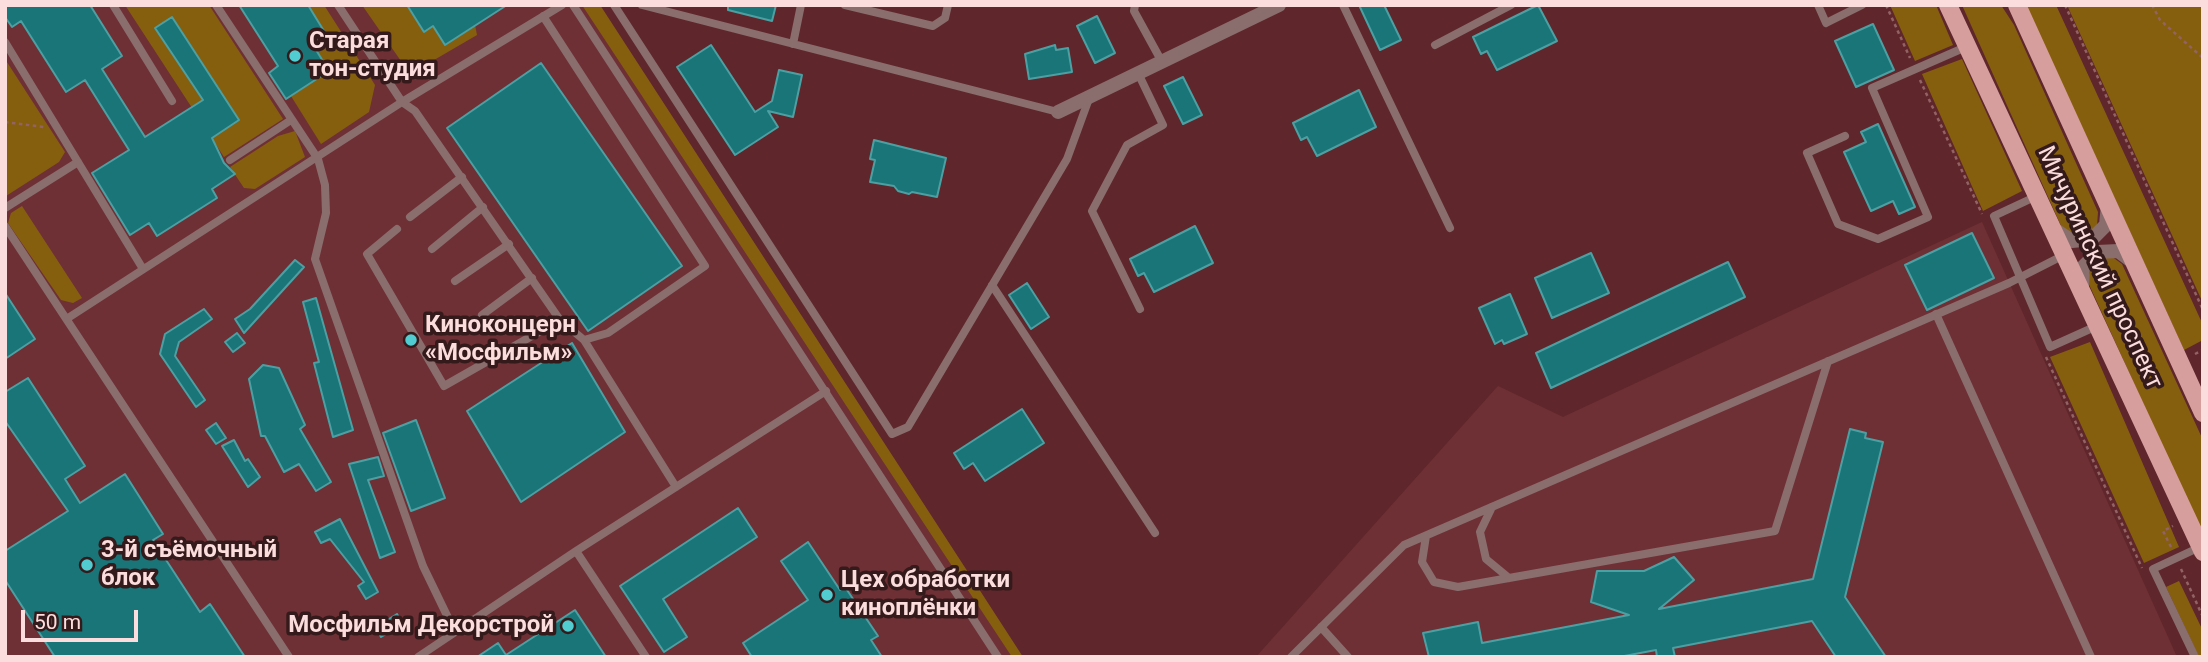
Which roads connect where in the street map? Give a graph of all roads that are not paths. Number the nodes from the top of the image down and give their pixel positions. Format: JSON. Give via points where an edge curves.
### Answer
{"nodes":[{"id":1,"x":113,"y":5,"type":"edge"},
{"id":2,"x":216,"y":5,"type":"edge"},
{"id":3,"x":338,"y":5,"type":"edge"},
{"id":4,"x":562,"y":5,"type":"edge"},
{"id":5,"x":573,"y":5,"type":"edge"},
{"id":6,"x":614,"y":5,"type":"edge"},
{"id":7,"x":642,"y":5,"type":"edge"},
{"id":8,"x":802,"y":5,"type":"edge"},
{"id":9,"x":845,"y":5,"type":"edge"},
{"id":10,"x":948,"y":5,"type":"edge"},
{"id":11,"x":1135,"y":5,"type":"edge"},
{"id":12,"x":1279,"y":5,"type":"edge"},
{"id":13,"x":1343,"y":5,"type":"edge"},
{"id":14,"x":1511,"y":5,"type":"edge"},
{"id":15,"x":1818,"y":5,"type":"edge"},
{"id":16,"x":1862,"y":5,"type":"edge"},
{"id":17,"x":1948,"y":5,"type":"edge"},
{"id":18,"x":2017,"y":5,"type":"edge"},
{"id":19,"x":543,"y":16,"type":"junction"},
{"id":20,"x":5,"y":42,"type":"edge"},
{"id":21,"x":793,"y":44,"type":"junction"},
{"id":22,"x":1435,"y":45,"type":"dead end"},
{"id":23,"x":1968,"y":46,"type":"junction"},
{"id":24,"x":1162,"y":62,"type":"junction"},
{"id":25,"x":1138,"y":73,"type":"junction"},
{"id":26,"x":1090,"y":96,"type":"junction"},
{"id":27,"x":172,"y":101,"type":"dead end"},
{"id":28,"x":402,"y":103,"type":"junction"},
{"id":29,"x":1058,"y":112,"type":"joint"},
{"id":30,"x":291,"y":120,"type":"junction"},
{"id":31,"x":1845,"y":136,"type":"dead end"},
{"id":32,"x":318,"y":159,"type":"junction"},
{"id":33,"x":230,"y":160,"type":"dead end"},
{"id":34,"x":78,"y":162,"type":"junction"},
{"id":35,"x":462,"y":177,"type":"junction"},
{"id":36,"x":2039,"y":195,"type":"junction"},
{"id":37,"x":2108,"y":205,"type":"junction"},
{"id":38,"x":483,"y":207,"type":"junction"},
{"id":39,"x":5,"y":208,"type":"edge"},
{"id":40,"x":410,"y":217,"type":"dead end"},
{"id":41,"x":5,"y":226,"type":"edge"},
{"id":42,"x":1450,"y":228,"type":"dead end"},
{"id":43,"x":397,"y":229,"type":"dead end"},
{"id":44,"x":2055,"y":230,"type":"junction"},
{"id":45,"x":509,"y":244,"type":"junction"},
{"id":46,"x":432,"y":249,"type":"dead end"},
{"id":47,"x":2066,"y":254,"type":"junction"},
{"id":48,"x":2134,"y":264,"type":"junction"},
{"id":49,"x":143,"y":269,"type":"junction"},
{"id":50,"x":2021,"y":276,"type":"junction"},
{"id":51,"x":532,"y":278,"type":"junction"},
{"id":52,"x":455,"y":281,"type":"dead end"},
{"id":53,"x":992,"y":285,"type":"junction"},
{"id":54,"x":2082,"y":287,"type":"junction"},
{"id":55,"x":1140,"y":309,"type":"dead end"},
{"id":56,"x":1936,"y":314,"type":"junction"},
{"id":57,"x":482,"y":316,"type":"dead end"},
{"id":58,"x":68,"y":318,"type":"junction"},
{"id":59,"x":560,"y":320,"type":"junction"},
{"id":60,"x":2099,"y":325,"type":"junction"},
{"id":61,"x":584,"y":341,"type":"junction"},
{"id":62,"x":1828,"y":361,"type":"junction"},
{"id":63,"x":826,"y":391,"type":"junction"},
{"id":64,"x":2203,"y":414,"type":"edge"},
{"id":65,"x":676,"y":487,"type":"junction"},
{"id":66,"x":1492,"y":507,"type":"junction"},
{"id":67,"x":1155,"y":533,"type":"dead end"},
{"id":68,"x":1426,"y":536,"type":"junction"},
{"id":69,"x":2202,"y":550,"type":"edge"},
{"id":70,"x":576,"y":551,"type":"junction"},
{"id":71,"x":1509,"y":579,"type":"junction"},
{"id":72,"x":1321,"y":627,"type":"junction"},
{"id":73,"x":454,"y":632,"type":"junction"},
{"id":74,"x":289,"y":657,"type":"edge"},
{"id":75,"x":418,"y":657,"type":"edge"},
{"id":76,"x":646,"y":657,"type":"edge"},
{"id":77,"x":998,"y":657,"type":"edge"},
{"id":78,"x":1291,"y":657,"type":"edge"},
{"id":79,"x":1348,"y":657,"type":"edge"},
{"id":80,"x":2091,"y":657,"type":"edge"},
{"id":81,"x":2195,"y":657,"type":"edge"}],
"edges":[{"from":1,"to":27,"type":"lane"},
{"from":2,"to":30,"type":"lane"},
{"from":3,"to":28,"type":"lane"},
{"from":4,"to":19,"type":"lane"},
{"from":5,"to":63,"type":"lane"},
{"from":6,"to":53,"type":"lane","via":[[892,434],[908,427]]},
{"from":7,"to":21,"type":"lane"},
{"from":8,"to":21,"type":"lane"},
{"from":9,"to":10,"type":"lane","via":[[933,26],[945,18]]},
{"from":11,"to":24,"type":"lane"},
{"from":12,"to":24,"type":"street"},
{"from":13,"to":42,"type":"lane"},
{"from":14,"to":22,"type":"lane"},
{"from":15,"to":16,"type":"lane","via":[[1826,23]]},
{"from":17,"to":23,"type":"main road","name":"Мичуринский проспект"},
{"from":18,"to":37,"type":"main road","name":"Мичуринский проспект"},
{"from":19,"to":28,"type":"lane"},
{"from":19,"to":61,"type":"lane","via":[[705,266],[608,333]]},
{"from":20,"to":34,"type":"lane"},
{"from":21,"to":29,"type":"lane"},
{"from":23,"to":31,"type":"lane","via":[[1872,88],[1928,216],[1878,239],[1838,224],[1807,153]]},
{"from":23,"to":36,"type":"main road","name":"Мичуринский проспект"},
{"from":24,"to":25,"type":"street"},
{"from":25,"to":26,"type":"street"},
{"from":25,"to":55,"type":"lane","via":[[1163,125],[1128,145],[1092,211]]},
{"from":26,"to":29,"type":"street"},
{"from":26,"to":53,"type":"lane","via":[[1067,159]]},
{"from":28,"to":32,"type":"lane"},
{"from":28,"to":35,"type":"lane","via":[[415,111]]},
{"from":30,"to":32,"type":"lane"},
{"from":30,"to":33,"type":"lane"},
{"from":32,"to":49,"type":"lane"},
{"from":32,"to":73,"type":"lane","via":[[326,213],[315,259],[423,566]]},
{"from":34,"to":39,"type":"lane"},
{"from":34,"to":49,"type":"lane"},
{"from":35,"to":38,"type":"lane"},
{"from":35,"to":40,"type":"lane"},
{"from":36,"to":44,"type":"main road","name":"Мичуринский проспект"},
{"from":36,"to":50,"type":"lane","via":[[1994,216]]},
{"from":37,"to":44,"type":"street","via":[[2106,225],[2092,239],[2072,241]]},
{"from":37,"to":48,"type":"main road","name":"Мичуринский проспект"},
{"from":38,"to":45,"type":"lane"},
{"from":38,"to":46,"type":"lane"},
{"from":41,"to":58,"type":"lane"},
{"from":43,"to":59,"type":"lane","via":[[367,254],[443,386]]},
{"from":44,"to":47,"type":"main road","name":"Мичуринский проспект"},
{"from":45,"to":51,"type":"lane"},
{"from":45,"to":52,"type":"lane"},
{"from":47,"to":50,"type":"lane"},
{"from":47,"to":54,"type":"main road","name":"Мичуринский проспект"},
{"from":48,"to":54,"type":"street","via":[[2118,251],[2098,252],[2083,267]]},
{"from":48,"to":64,"type":"main road","name":"Мичуринский проспект"},
{"from":49,"to":58,"type":"lane"},
{"from":50,"to":56,"type":"lane"},
{"from":50,"to":60,"type":"lane","via":[[2050,347]]},
{"from":51,"to":57,"type":"lane"},
{"from":51,"to":59,"type":"lane"},
{"from":53,"to":67,"type":"lane"},
{"from":54,"to":60,"type":"main road","name":"Мичуринский проспект"},
{"from":56,"to":62,"type":"lane"},
{"from":56,"to":80,"type":"lane"},
{"from":58,"to":74,"type":"lane"},
{"from":59,"to":61,"type":"lane"},
{"from":60,"to":69,"type":"main road","name":"Мичуринский проспект"},
{"from":61,"to":65,"type":"lane"},
{"from":62,"to":66,"type":"lane"},
{"from":62,"to":71,"type":"lane","via":[[1774,531]]},
{"from":63,"to":65,"type":"lane"},
{"from":63,"to":77,"type":"lane"},
{"from":65,"to":70,"type":"lane"},
{"from":66,"to":68,"type":"lane"},
{"from":66,"to":71,"type":"lane","via":[[1480,532],[1486,559]]},
{"from":68,"to":71,"type":"lane","via":[[1422,562],[1434,582],[1458,587]]},
{"from":68,"to":72,"type":"lane","via":[[1404,545]]},
{"from":69,"to":81,"type":"lane","via":[[2153,569]]},
{"from":70,"to":73,"type":"lane"},
{"from":70,"to":76,"type":"lane"},
{"from":72,"to":78,"type":"lane"},
{"from":72,"to":79,"type":"lane"},
{"from":73,"to":75,"type":"lane"}]}
